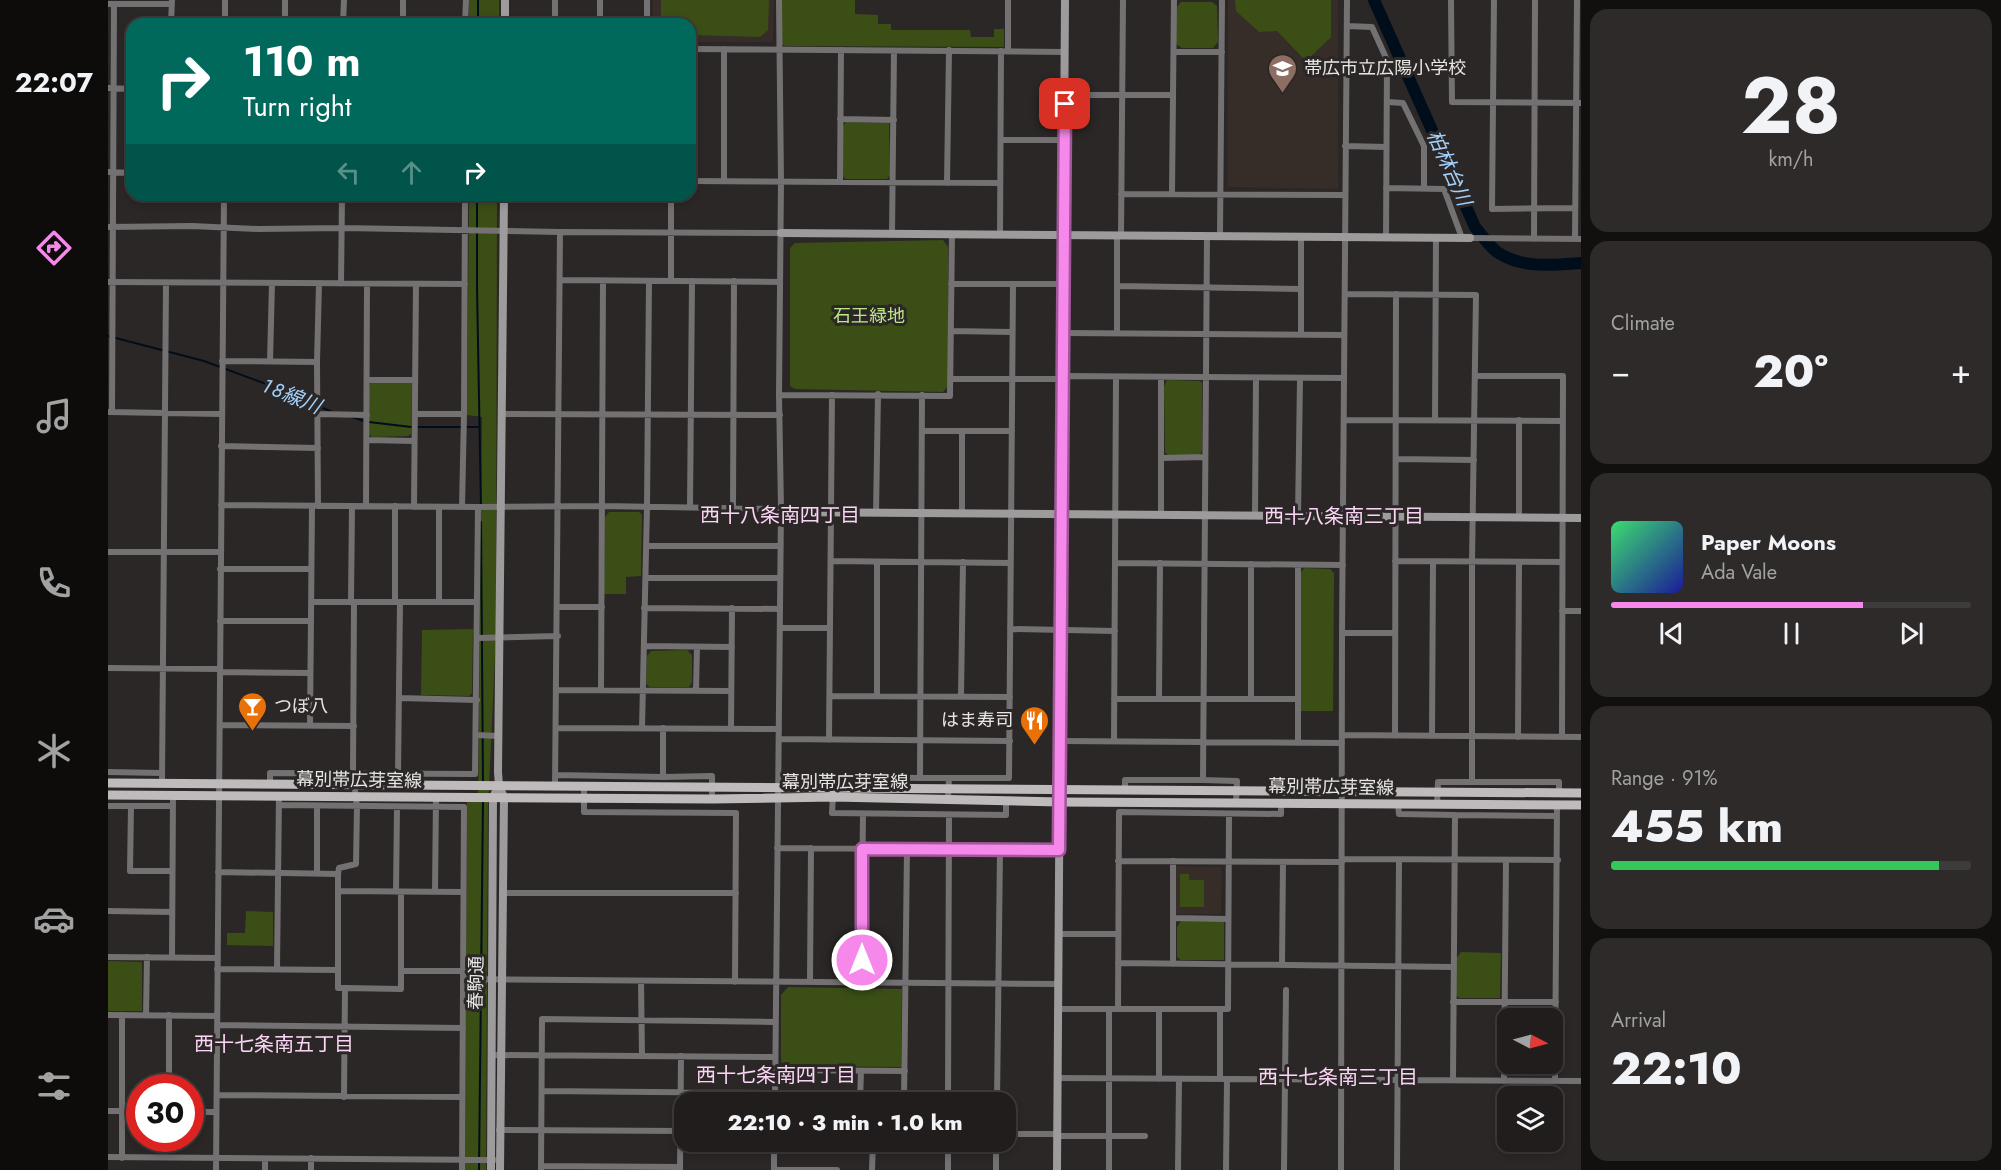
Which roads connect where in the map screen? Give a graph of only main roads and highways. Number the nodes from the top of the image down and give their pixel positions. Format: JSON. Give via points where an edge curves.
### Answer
{"nodes":[{"id":1,"x":108,"y":783,"type":"edge"},
{"id":2,"x":584,"y":792,"type":"junction"},
{"id":3,"x":779,"y":793,"type":"junction"},
{"id":4,"x":833,"y":793,"type":"junction"},
{"id":5,"x":1581,"y":793,"type":"edge"},
{"id":6,"x":948,"y":794,"type":"junction"},
{"id":7,"x":108,"y":795,"type":"edge"},
{"id":8,"x":1581,"y":806,"type":"edge"}],
"edges":[{"from":1,"to":2,"type":"main road","name":"幕別帯広芽室線","via":[[555,787]]},
{"from":2,"to":3,"type":"main road","name":"幕別帯広芽室線","via":[[712,788]]},
{"from":2,"to":3,"type":"main road","name":"幕別帯広芽室線","via":[[712,799]]},
{"from":2,"to":7,"type":"main road","name":"幕別帯広芽室線","via":[[356,802],[279,795]]},
{"from":3,"to":4,"type":"main road","name":"幕別帯広芽室線"},
{"from":4,"to":6,"type":"main road","name":"幕別帯広芽室線"},
{"from":4,"to":6,"type":"main road","name":"幕別帯広芽室線","via":[[864,789]]},
{"from":5,"to":6,"type":"main road","name":"幕別帯広芽室線","via":[[1060,789]]},
{"from":6,"to":8,"type":"main road","name":"幕別帯広芽室線","via":[[1006,801]]}]}
